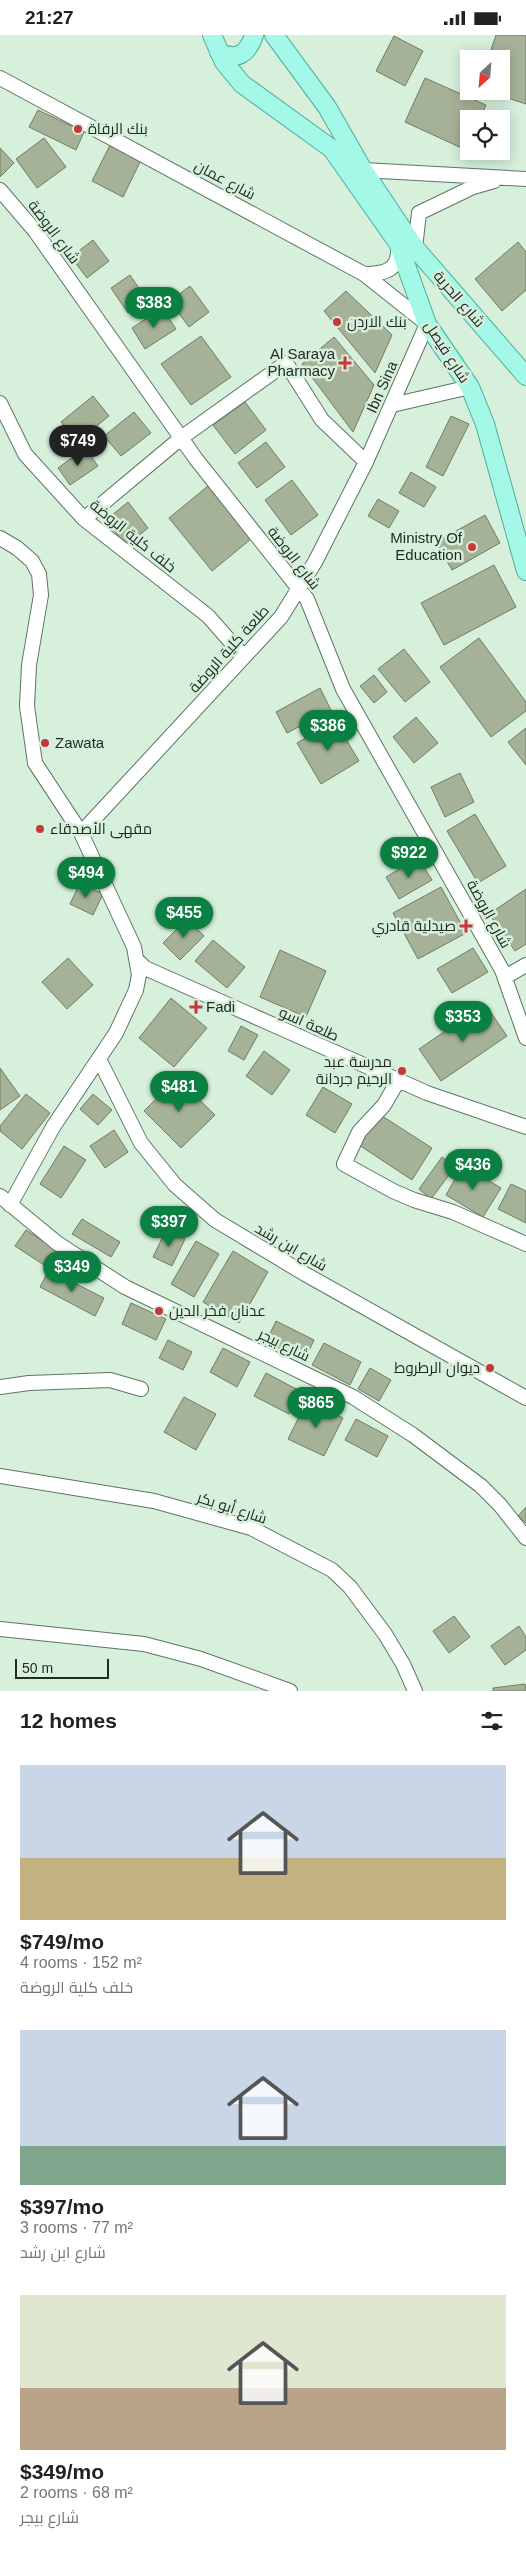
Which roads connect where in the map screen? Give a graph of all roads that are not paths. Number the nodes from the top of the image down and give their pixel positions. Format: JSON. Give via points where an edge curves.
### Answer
{"nodes":[{"id":1,"x":212,"y":35,"type":"edge"},
{"id":2,"x":254,"y":35,"type":"edge"},
{"id":3,"x":274,"y":35,"type":"edge"},
{"id":4,"x":219,"y":52,"type":"junction"},
{"id":5,"x":0,"y":78,"type":"edge"},
{"id":6,"x":362,"y":170,"type":"junction"},
{"id":7,"x":507,"y":177,"type":"junction"},
{"id":8,"x":526,"y":179,"type":"edge"},
{"id":9,"x":0,"y":190,"type":"edge"},
{"id":10,"x":406,"y":246,"type":"junction"},
{"id":11,"x":364,"y":274,"type":"junction"},
{"id":12,"x":427,"y":324,"type":"junction"},
{"id":13,"x":526,"y":376,"type":"edge"},
{"id":14,"x":470,"y":387,"type":"junction"},
{"id":15,"x":0,"y":403,"type":"edge"},
{"id":16,"x":392,"y":405,"type":"junction"},
{"id":17,"x":181,"y":438,"type":"junction"},
{"id":18,"x":366,"y":462,"type":"junction"},
{"id":19,"x":84,"y":519,"type":"junction"},
{"id":20,"x":0,"y":538,"type":"edge"},
{"id":21,"x":523,"y":547,"type":"edge"},
{"id":22,"x":526,"y":571,"type":"edge"},
{"id":23,"x":299,"y":590,"type":"junction"},
{"id":24,"x":244,"y":657,"type":"junction"},
{"id":25,"x":81,"y":833,"type":"junction"},
{"id":26,"x":138,"y":962,"type":"junction"},
{"id":27,"x":526,"y":965,"type":"edge"},
{"id":28,"x":505,"y":977,"type":"junction"},
{"id":29,"x":526,"y":1038,"type":"edge"},
{"id":30,"x":99,"y":1059,"type":"junction"},
{"id":31,"x":398,"y":1081,"type":"junction"},
{"id":32,"x":526,"y":1127,"type":"edge"},
{"id":33,"x":5,"y":1201,"type":"edge"},
{"id":34,"x":526,"y":1244,"type":"edge"},
{"id":35,"x":0,"y":1387,"type":"edge"},
{"id":36,"x":141,"y":1389,"type":"dead end"},
{"id":37,"x":526,"y":1398,"type":"edge"},
{"id":38,"x":0,"y":1476,"type":"edge"},
{"id":39,"x":526,"y":1538,"type":"edge"},
{"id":40,"x":0,"y":1629,"type":"edge"},
{"id":41,"x":290,"y":1691,"type":"edge"},
{"id":42,"x":415,"y":1691,"type":"edge"}],
"edges":[{"from":1,"to":4,"type":"main road","name":"شارع فيصل"},
{"from":2,"to":4,"type":"main road","via":[[240,57],[229,58]]},
{"from":3,"to":6,"type":"main road","name":"شارع الحرية","via":[[327,107]]},
{"from":4,"to":10,"type":"main road","name":"شارع فيصل","via":[[242,84],[332,149]]},
{"from":5,"to":11,"type":"street","name":"شارع عمان"},
{"from":6,"to":7,"type":"street"},
{"from":6,"to":10,"type":"main road","name":"شارع الحرية","via":[[396,220]]},
{"from":7,"to":8,"type":"street"},
{"from":7,"to":10,"type":"street","via":[[473,187],[419,213]]},
{"from":9,"to":17,"type":"street","name":"شارع الروضة","via":[[35,231]]},
{"from":10,"to":11,"type":"street","via":[[393,267],[380,274]]},
{"from":10,"to":12,"type":"main road","name":"شارع فيصل"},
{"from":10,"to":13,"type":"main road","name":"شارع الحرية"},
{"from":11,"to":12,"type":"street","name":"شارع عمان"},
{"from":12,"to":14,"type":"main road","name":"شارع فيصل"},
{"from":12,"to":16,"type":"street","name":"Ibn Sina"},
{"from":14,"to":16,"type":"street"},
{"from":14,"to":21,"type":"main road","name":"شارع فيصل","via":[[485,424]]},
{"from":15,"to":19,"type":"street","name":"خلف كلية الروضة","via":[[25,454]]},
{"from":16,"to":18,"type":"street","name":"Ibn Sina"},
{"from":17,"to":18,"type":"street","via":[[286,363],[322,420]]},
{"from":17,"to":19,"type":"street"},
{"from":17,"to":23,"type":"street","name":"شارع الروضة"},
{"from":18,"to":23,"type":"street","name":"طلعة كلية الروضة"},
{"from":19,"to":24,"type":"street","name":"خلف كلية الروضة","via":[[208,616]]},
{"from":20,"to":25,"type":"street","via":[[32,561],[39,574],[41,595],[29,665],[26,706],[35,763]]},
{"from":21,"to":22,"type":"main road","name":"شارع فيصل"},
{"from":23,"to":24,"type":"street","name":"طلعة كلية الروضة","via":[[281,617]]},
{"from":23,"to":28,"type":"street","name":"شارع الروضة","via":[[306,599],[343,689]]},
{"from":24,"to":25,"type":"street","name":"طلعة كلية الروضة"},
{"from":25,"to":26,"type":"street"},
{"from":26,"to":30,"type":"street","via":[[140,975],[136,991],[116,1033]]},
{"from":26,"to":31,"type":"street","name":"طلعة اسو","via":[[145,968]]},
{"from":27,"to":28,"type":"street"},
{"from":28,"to":29,"type":"street","name":"شارع الروضة"},
{"from":30,"to":33,"type":"street"},
{"from":30,"to":37,"type":"street","name":"شارع ابن رشد","via":[[141,1143],[175,1185],[215,1220]]},
{"from":31,"to":32,"type":"street","name":"طلعة اسو"},
{"from":31,"to":34,"type":"street","via":[[384,1105],[359,1132],[344,1164],[392,1191],[453,1211]]},
{"from":33,"to":39,"type":"street","name":"شارع بيجر","via":[[57,1243],[126,1287],[352,1397],[412,1435],[481,1486]]},
{"from":35,"to":36,"type":"street","via":[[110,1380]]},
{"from":38,"to":42,"type":"street","name":"شارع أبو بكر","via":[[154,1501],[251,1529],[332,1570],[350,1587],[385,1634]]},
{"from":40,"to":41,"type":"street","via":[[144,1644],[201,1659]]}]}
